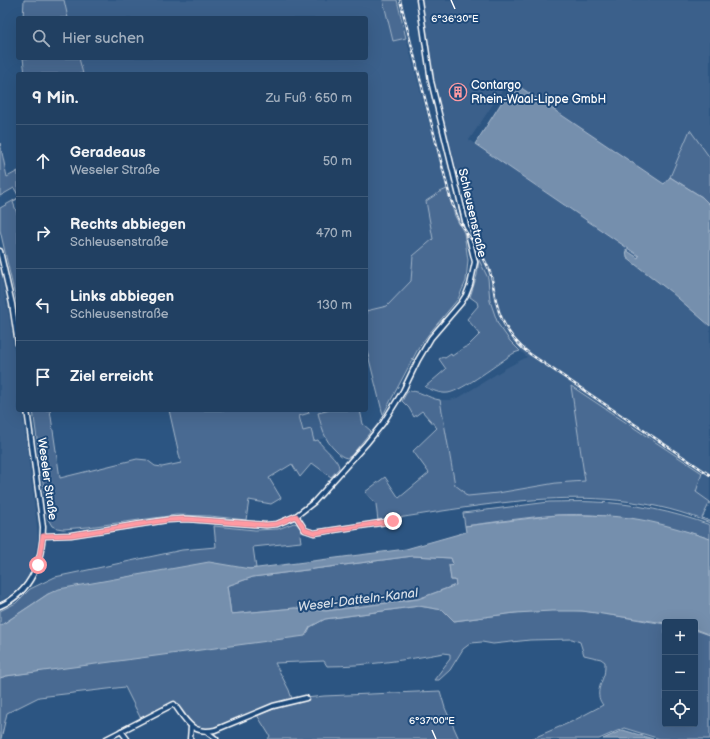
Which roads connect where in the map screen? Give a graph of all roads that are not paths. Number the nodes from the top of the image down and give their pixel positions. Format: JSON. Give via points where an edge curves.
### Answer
{"nodes":[{"id":1,"x":419,"y":0,"type":"edge"},
{"id":2,"x":0,"y":251,"type":"edge"},
{"id":3,"x":16,"y":331,"type":"edge"},
{"id":4,"x":27,"y":412,"type":"edge"},
{"id":5,"x":296,"y":516,"type":"junction"},
{"id":6,"x":393,"y":521,"type":"dead end"},
{"id":7,"x":43,"y":536,"type":"junction"},
{"id":8,"x":0,"y":606,"type":"edge"},
{"id":9,"x":306,"y":698,"type":"dead end"},
{"id":10,"x":191,"y":728,"type":"junction"},
{"id":11,"x":121,"y":731,"type":"junction"},
{"id":12,"x":207,"y":732,"type":"junction"},
{"id":13,"x":106,"y":739,"type":"edge"},
{"id":14,"x":127,"y":739,"type":"edge"},
{"id":15,"x":190,"y":739,"type":"edge"},
{"id":16,"x":216,"y":739,"type":"edge"}],
"edges":[{"from":1,"to":5,"type":"street","name":"Schleusenstraße","via":[[431,81],[475,262],[470,285],[461,303],[431,338],[403,391],[378,429],[314,502]]},
{"from":2,"to":3,"type":"street"},
{"from":4,"to":7,"type":"street","name":"Weseler Straße"},
{"from":5,"to":6,"type":"street","via":[[305,530],[314,533]]},
{"from":5,"to":7,"type":"street","name":"Schleusenstraße","via":[[277,524],[266,525],[187,519],[71,535]]},
{"from":7,"to":8,"type":"street","name":"Weseler Straße","via":[[33,576],[18,596]]},
{"from":9,"to":12,"type":"street","via":[[273,706]]},
{"from":10,"to":11,"type":"street","via":[[174,704]]},
{"from":10,"to":12,"type":"street"},
{"from":10,"to":15,"type":"street"},
{"from":11,"to":13,"type":"street"},
{"from":11,"to":14,"type":"street"},
{"from":12,"to":16,"type":"street"}]}
